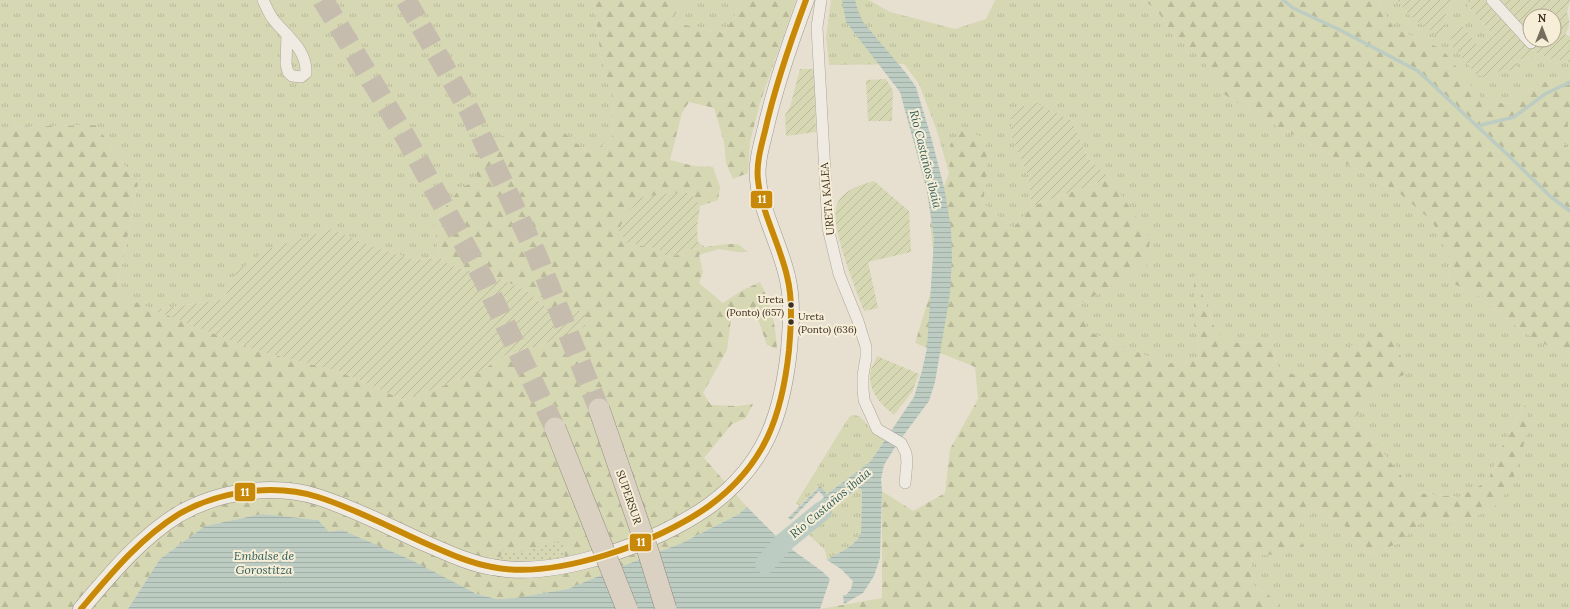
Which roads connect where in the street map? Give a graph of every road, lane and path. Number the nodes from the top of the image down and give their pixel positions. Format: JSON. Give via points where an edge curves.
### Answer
{"nodes":[{"id":1,"x":263,"y":0,"type":"edge"},
{"id":2,"x":806,"y":0,"type":"edge"},
{"id":3,"x":821,"y":0,"type":"edge"},
{"id":4,"x":1492,"y":0,"type":"edge"},
{"id":5,"x":287,"y":34,"type":"dead end"},
{"id":6,"x":1522,"y":34,"type":"edge"},
{"id":7,"x":599,"y":409,"type":"tunnel mouth"},
{"id":8,"x":555,"y":428,"type":"tunnel mouth"},
{"id":9,"x":905,"y":483,"type":"dead end"},
{"id":10,"x":81,"y":609,"type":"edge"},
{"id":11,"x":628,"y":609,"type":"edge"},
{"id":12,"x":666,"y":609,"type":"edge"}],
"edges":[{"from":1,"to":5,"type":"street","via":[[273,19]]},
{"from":2,"to":10,"type":"street","via":[[792,36],[759,156],[758,180],[786,270],[791,301],[786,381],[768,437],[754,461],[733,486],[686,521],[632,546],[574,564],[535,570],[476,564],[316,496],[274,490],[229,495],[196,506],[156,530],[121,562]]},
{"from":3,"to":9,"type":"street","name":"URETA KALEA","via":[[817,27],[828,228],[839,274],[866,347],[862,375],[864,400],[877,429],[901,443],[906,453]]},
{"from":4,"to":6,"type":"street"},
{"from":7,"to":12,"type":"highway","name":"SUPERSUR","bridge":true},
{"from":8,"to":11,"type":"highway","bridge":true}]}
